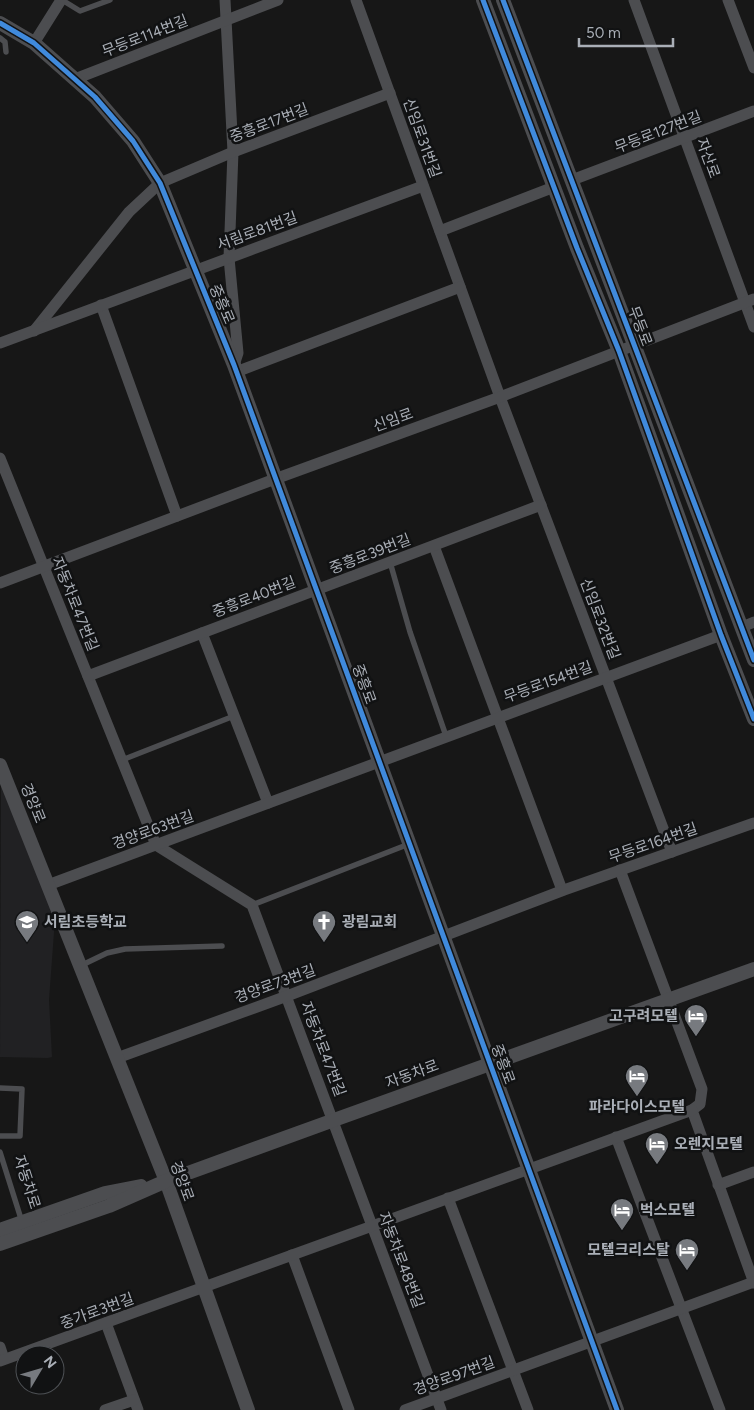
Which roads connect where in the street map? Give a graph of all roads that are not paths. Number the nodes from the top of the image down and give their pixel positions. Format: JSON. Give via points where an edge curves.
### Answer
{"nodes":[{"id":1,"x":62,"y":0,"type":"edge"},
{"id":2,"x":110,"y":0,"type":"edge"},
{"id":3,"x":225,"y":0,"type":"edge"},
{"id":4,"x":231,"y":0,"type":"edge"},
{"id":5,"x":278,"y":0,"type":"edge"},
{"id":6,"x":356,"y":0,"type":"edge"},
{"id":7,"x":483,"y":0,"type":"edge"},
{"id":8,"x":503,"y":0,"type":"edge"},
{"id":9,"x":634,"y":0,"type":"edge"},
{"id":10,"x":728,"y":0,"type":"edge"},
{"id":11,"x":225,"y":21,"type":"junction"},
{"id":12,"x":0,"y":23,"type":"edge"},
{"id":13,"x":0,"y":38,"type":"edge"},
{"id":14,"x":34,"y":43,"type":"junction"},
{"id":15,"x":6,"y":52,"type":"dead end"},
{"id":16,"x":754,"y":68,"type":"edge"},
{"id":17,"x":75,"y":78,"type":"junction"},
{"id":18,"x":390,"y":94,"type":"junction"},
{"id":19,"x":754,"y":111,"type":"edge"},
{"id":20,"x":684,"y":138,"type":"junction"},
{"id":21,"x":234,"y":152,"type":"junction"},
{"id":22,"x":572,"y":180,"type":"junction"},
{"id":23,"x":160,"y":183,"type":"junction"},
{"id":24,"x":423,"y":186,"type":"junction"},
{"id":25,"x":554,"y":187,"type":"junction"},
{"id":26,"x":440,"y":232,"type":"junction"},
{"id":27,"x":229,"y":258,"type":"junction"},
{"id":28,"x":195,"y":271,"type":"junction"},
{"id":29,"x":460,"y":287,"type":"junction"},
{"id":30,"x":750,"y":301,"type":"edge"},
{"id":31,"x":101,"y":306,"type":"junction"},
{"id":32,"x":754,"y":327,"type":"edge"},
{"id":33,"x":34,"y":330,"type":"junction"},
{"id":34,"x":0,"y":343,"type":"edge"},
{"id":35,"x":634,"y":345,"type":"junction"},
{"id":36,"x":619,"y":351,"type":"junction"},
{"id":37,"x":235,"y":368,"type":"junction"},
{"id":38,"x":500,"y":397,"type":"junction"},
{"id":39,"x":0,"y":458,"type":"edge"},
{"id":40,"x":275,"y":479,"type":"junction"},
{"id":41,"x":541,"y":505,"type":"junction"},
{"id":42,"x":177,"y":516,"type":"junction"},
{"id":43,"x":434,"y":546,"type":"junction"},
{"id":44,"x":390,"y":562,"type":"junction"},
{"id":45,"x":44,"y":567,"type":"junction"},
{"id":46,"x":0,"y":584,"type":"edge"},
{"id":47,"x":316,"y":590,"type":"junction"},
{"id":48,"x":748,"y":625,"type":"edge"},
{"id":49,"x":202,"y":633,"type":"junction"},
{"id":50,"x":721,"y":635,"type":"junction"},
{"id":51,"x":469,"y":638,"type":"joint"},
{"id":52,"x":754,"y":660,"type":"edge"},
{"id":53,"x":88,"y":676,"type":"junction"},
{"id":54,"x":606,"y":677,"type":"junction"},
{"id":55,"x":234,"y":716,"type":"junction"},
{"id":56,"x":498,"y":717,"type":"junction"},
{"id":57,"x":754,"y":718,"type":"edge"},
{"id":58,"x":446,"y":736,"type":"junction"},
{"id":59,"x":122,"y":760,"type":"junction"},
{"id":60,"x":379,"y":761,"type":"junction"},
{"id":61,"x":0,"y":765,"type":"edge"},
{"id":62,"x":268,"y":803,"type":"junction"},
{"id":63,"x":754,"y":823,"type":"edge"},
{"id":64,"x":409,"y":844,"type":"junction"},
{"id":65,"x":156,"y":845,"type":"junction"},
{"id":66,"x":672,"y":852,"type":"junction"},
{"id":67,"x":620,"y":870,"type":"junction"},
{"id":68,"x":48,"y":884,"type":"junction"},
{"id":69,"x":562,"y":890,"type":"junction"},
{"id":70,"x":252,"y":905,"type":"junction"},
{"id":71,"x":443,"y":935,"type":"junction"},
{"id":72,"x":222,"y":946,"type":"dead end"},
{"id":73,"x":80,"y":966,"type":"junction"},
{"id":74,"x":752,"y":969,"type":"edge"},
{"id":75,"x":287,"y":996,"type":"junction"},
{"id":76,"x":670,"y":999,"type":"junction"},
{"id":77,"x":117,"y":1058,"type":"junction"},
{"id":78,"x":490,"y":1064,"type":"junction"},
{"id":79,"x":0,"y":1088,"type":"edge"},
{"id":80,"x":692,"y":1110,"type":"junction"},
{"id":81,"x":334,"y":1120,"type":"junction"},
{"id":82,"x":0,"y":1136,"type":"edge"},
{"id":83,"x":616,"y":1137,"type":"junction"},
{"id":84,"x":0,"y":1152,"type":"edge"},
{"id":85,"x":528,"y":1168,"type":"junction"},
{"id":86,"x":754,"y":1172,"type":"edge"},
{"id":87,"x":166,"y":1181,"type":"junction"},
{"id":88,"x":718,"y":1185,"type":"junction"},
{"id":89,"x":448,"y":1198,"type":"junction"},
{"id":90,"x":22,"y":1222,"type":"junction"},
{"id":91,"x":372,"y":1226,"type":"junction"},
{"id":92,"x":0,"y":1230,"type":"edge"},
{"id":93,"x":0,"y":1244,"type":"edge"},
{"id":94,"x":292,"y":1256,"type":"junction"},
{"id":95,"x":754,"y":1283,"type":"edge"},
{"id":96,"x":203,"y":1288,"type":"junction"},
{"id":97,"x":682,"y":1308,"type":"junction"},
{"id":98,"x":106,"y":1323,"type":"junction"},
{"id":99,"x":592,"y":1340,"type":"junction"},
{"id":100,"x":0,"y":1347,"type":"edge"},
{"id":101,"x":2,"y":1360,"type":"edge"},
{"id":102,"x":513,"y":1370,"type":"junction"},
{"id":103,"x":437,"y":1398,"type":"junction"},
{"id":104,"x":136,"y":1405,"type":"edge"},
{"id":105,"x":105,"y":1410,"type":"edge"},
{"id":106,"x":248,"y":1410,"type":"edge"},
{"id":107,"x":348,"y":1410,"type":"edge"},
{"id":108,"x":405,"y":1410,"type":"edge"},
{"id":109,"x":441,"y":1410,"type":"edge"},
{"id":110,"x":528,"y":1410,"type":"edge"},
{"id":111,"x":617,"y":1410,"type":"edge"},
{"id":112,"x":720,"y":1410,"type":"edge"}],
"edges":[{"from":1,"to":2,"type":"lane","via":[[80,11]]},
{"from":1,"to":14,"type":"street"},
{"from":3,"to":11,"type":"street"},
{"from":4,"to":11,"type":"lane"},
{"from":5,"to":11,"type":"street","name":"무등로114번길"},
{"from":6,"to":18,"type":"street","name":"신임로31번길"},
{"from":7,"to":25,"type":"street","name":"무등로"},
{"from":8,"to":22,"type":"street","name":"무등로"},
{"from":9,"to":20,"type":"street","name":"자산로"},
{"from":10,"to":16,"type":"street"},
{"from":11,"to":17,"type":"street","name":"무등로114번길"},
{"from":11,"to":21,"type":"street"},
{"from":12,"to":14,"type":"street","name":"중흥로"},
{"from":13,"to":15,"type":"lane","via":[[5,42]]},
{"from":14,"to":17,"type":"street","name":"중흥로"},
{"from":17,"to":23,"type":"street","name":"중흥로","via":[[117,122]]},
{"from":18,"to":21,"type":"street","name":"중흥로17번길"},
{"from":18,"to":24,"type":"street","name":"신임로31번길"},
{"from":19,"to":20,"type":"street","name":"무등로127번길"},
{"from":20,"to":22,"type":"street","name":"무등로127번길"},
{"from":20,"to":30,"type":"street","name":"자산로"},
{"from":21,"to":23,"type":"street","name":"중흥로17번길"},
{"from":21,"to":27,"type":"street"},
{"from":22,"to":35,"type":"street","name":"무등로"},
{"from":23,"to":28,"type":"street","name":"중흥로"},
{"from":23,"to":33,"type":"street","via":[[129,212]]},
{"from":24,"to":26,"type":"street","name":"신임로31번길"},
{"from":24,"to":27,"type":"street","name":"서림로81번길"},
{"from":25,"to":26,"type":"street"},
{"from":25,"to":36,"type":"street","name":"무등로"},
{"from":26,"to":29,"type":"street","name":"신임로31번길"},
{"from":27,"to":28,"type":"street","name":"서림로81번길"},
{"from":27,"to":37,"type":"street","via":[[238,353]]},
{"from":28,"to":31,"type":"street","name":"서림로81번길"},
{"from":28,"to":37,"type":"street","name":"중흥로"},
{"from":29,"to":37,"type":"street"},
{"from":29,"to":38,"type":"street","name":"신임로31번길"},
{"from":30,"to":32,"type":"street","name":"자산로"},
{"from":30,"to":35,"type":"street","name":"신임로"},
{"from":31,"to":33,"type":"street","name":"서림로81번길"},
{"from":31,"to":42,"type":"street"},
{"from":33,"to":34,"type":"street","name":"서림로81번길"},
{"from":35,"to":36,"type":"street","name":"신임로"},
{"from":35,"to":48,"type":"street","name":"무등로"},
{"from":36,"to":38,"type":"street","name":"신임로"},
{"from":36,"to":50,"type":"street","name":"무등로"},
{"from":37,"to":40,"type":"street","name":"중흥로"},
{"from":38,"to":40,"type":"street","name":"신임로"},
{"from":38,"to":41,"type":"street","name":"신임로32번길"},
{"from":39,"to":45,"type":"street","name":"자동차로47번길"},
{"from":40,"to":42,"type":"street","name":"신임로"},
{"from":40,"to":47,"type":"street","name":"중흥로"},
{"from":41,"to":43,"type":"street","name":"중흥로39번길"},
{"from":41,"to":54,"type":"street","name":"신임로32번길"},
{"from":42,"to":45,"type":"street","name":"신임로"},
{"from":43,"to":44,"type":"street","name":"중흥로39번길"},
{"from":43,"to":51,"type":"street","name":"중흥로39번길"},
{"from":44,"to":47,"type":"street","name":"중흥로39번길"},
{"from":44,"to":58,"type":"lane"},
{"from":45,"to":46,"type":"street","name":"신임로"},
{"from":45,"to":53,"type":"street","name":"자동차로47번길"},
{"from":47,"to":49,"type":"street","name":"중흥로40번길"},
{"from":47,"to":60,"type":"street","name":"중흥로"},
{"from":48,"to":52,"type":"street","name":"무등로"},
{"from":49,"to":53,"type":"street","name":"중흥로40번길"},
{"from":49,"to":55,"type":"street","name":"중흥로40번길"},
{"from":50,"to":54,"type":"street","name":"무등로154번길"},
{"from":50,"to":57,"type":"street","name":"무등로"},
{"from":51,"to":56,"type":"street","name":"무등로154번길"},
{"from":53,"to":59,"type":"street","name":"자동차로47번길"},
{"from":54,"to":56,"type":"street","name":"무등로154번길"},
{"from":54,"to":66,"type":"street","name":"신임로32번길"},
{"from":55,"to":59,"type":"lane"},
{"from":55,"to":62,"type":"street"},
{"from":56,"to":58,"type":"street","name":"무등로154번길"},
{"from":56,"to":69,"type":"street","name":"무등로154번길"},
{"from":58,"to":60,"type":"street","name":"무등로154번길"},
{"from":59,"to":65,"type":"street","name":"자동차로47번길"},
{"from":60,"to":62,"type":"street","name":"경양로63번길"},
{"from":60,"to":64,"type":"street","name":"중흥로"},
{"from":61,"to":68,"type":"street","name":"경양로"},
{"from":62,"to":65,"type":"street","name":"경양로63번길"},
{"from":63,"to":66,"type":"street","name":"무등로164번길"},
{"from":64,"to":70,"type":"lane"},
{"from":64,"to":71,"type":"street","name":"중흥로"},
{"from":65,"to":68,"type":"street","name":"경양로63번길"},
{"from":65,"to":70,"type":"street"},
{"from":66,"to":67,"type":"street","name":"무등로164번길"},
{"from":67,"to":69,"type":"street","name":"무등로164번길"},
{"from":67,"to":76,"type":"street"},
{"from":68,"to":73,"type":"street","name":"경양로"},
{"from":69,"to":71,"type":"street","name":"무등로164번길"},
{"from":70,"to":75,"type":"street","name":"자동차로47번길"},
{"from":71,"to":75,"type":"street","name":"경양로73번길"},
{"from":71,"to":78,"type":"street","name":"중흥로"},
{"from":72,"to":73,"type":"lane","via":[[124,949]]},
{"from":73,"to":77,"type":"street","name":"경양로"},
{"from":74,"to":76,"type":"street","name":"자동차로"},
{"from":75,"to":77,"type":"street","name":"경양로73번길"},
{"from":75,"to":81,"type":"street","name":"자동차로47번길"},
{"from":76,"to":78,"type":"street","name":"자동차로"},
{"from":76,"to":80,"type":"street","via":[[702,1089],[700,1104]]},
{"from":77,"to":87,"type":"street","name":"경양로"},
{"from":78,"to":81,"type":"street","name":"자동차로"},
{"from":78,"to":85,"type":"street","name":"중흥로"},
{"from":79,"to":82,"type":"lane","name":"자동차로","via":[[22,1089],[20,1136]]},
{"from":80,"to":83,"type":"street","name":"중가로3번길"},
{"from":80,"to":88,"type":"street"},
{"from":81,"to":87,"type":"street","name":"자동차로"},
{"from":81,"to":91,"type":"street","name":"자동차로48번길"},
{"from":83,"to":85,"type":"street","name":"중가로3번길"},
{"from":83,"to":97,"type":"street"},
{"from":84,"to":90,"type":"lane","name":"자동차로"},
{"from":85,"to":89,"type":"street","name":"중가로3번길"},
{"from":85,"to":99,"type":"street","name":"중흥로"},
{"from":86,"to":88,"type":"street"},
{"from":87,"to":90,"type":"street","name":"자동차로","via":[[104,1193]]},
{"from":87,"to":93,"type":"street","name":"자동차로","via":[[109,1206]]},
{"from":87,"to":96,"type":"street","name":"경양로"},
{"from":88,"to":95,"type":"street"},
{"from":89,"to":91,"type":"street","name":"중가로3번길"},
{"from":89,"to":102,"type":"street","name":"경양로97번길"},
{"from":90,"to":92,"type":"street","name":"자동차로"},
{"from":91,"to":94,"type":"street","name":"중가로3번길"},
{"from":91,"to":103,"type":"street","name":"자동차로48번길"},
{"from":94,"to":96,"type":"street","name":"중가로3번길"},
{"from":94,"to":107,"type":"street"},
{"from":95,"to":97,"type":"street","name":"경양로97번길"},
{"from":96,"to":98,"type":"street","name":"중가로3번길"},
{"from":96,"to":106,"type":"street","name":"경양로"},
{"from":97,"to":99,"type":"street","name":"경양로97번길"},
{"from":97,"to":112,"type":"street"},
{"from":98,"to":101,"type":"street","name":"중가로3번길"},
{"from":98,"to":104,"type":"street"},
{"from":99,"to":102,"type":"street","name":"경양로97번길"},
{"from":99,"to":111,"type":"street","name":"중흥로"},
{"from":100,"to":101,"type":"street"},
{"from":102,"to":103,"type":"street","name":"경양로97번길"},
{"from":102,"to":110,"type":"street","name":"경양로97번길"},
{"from":103,"to":108,"type":"street","name":"경양로97번길"},
{"from":103,"to":109,"type":"street","name":"자동차로48번길"},
{"from":104,"to":105,"type":"street"}]}
